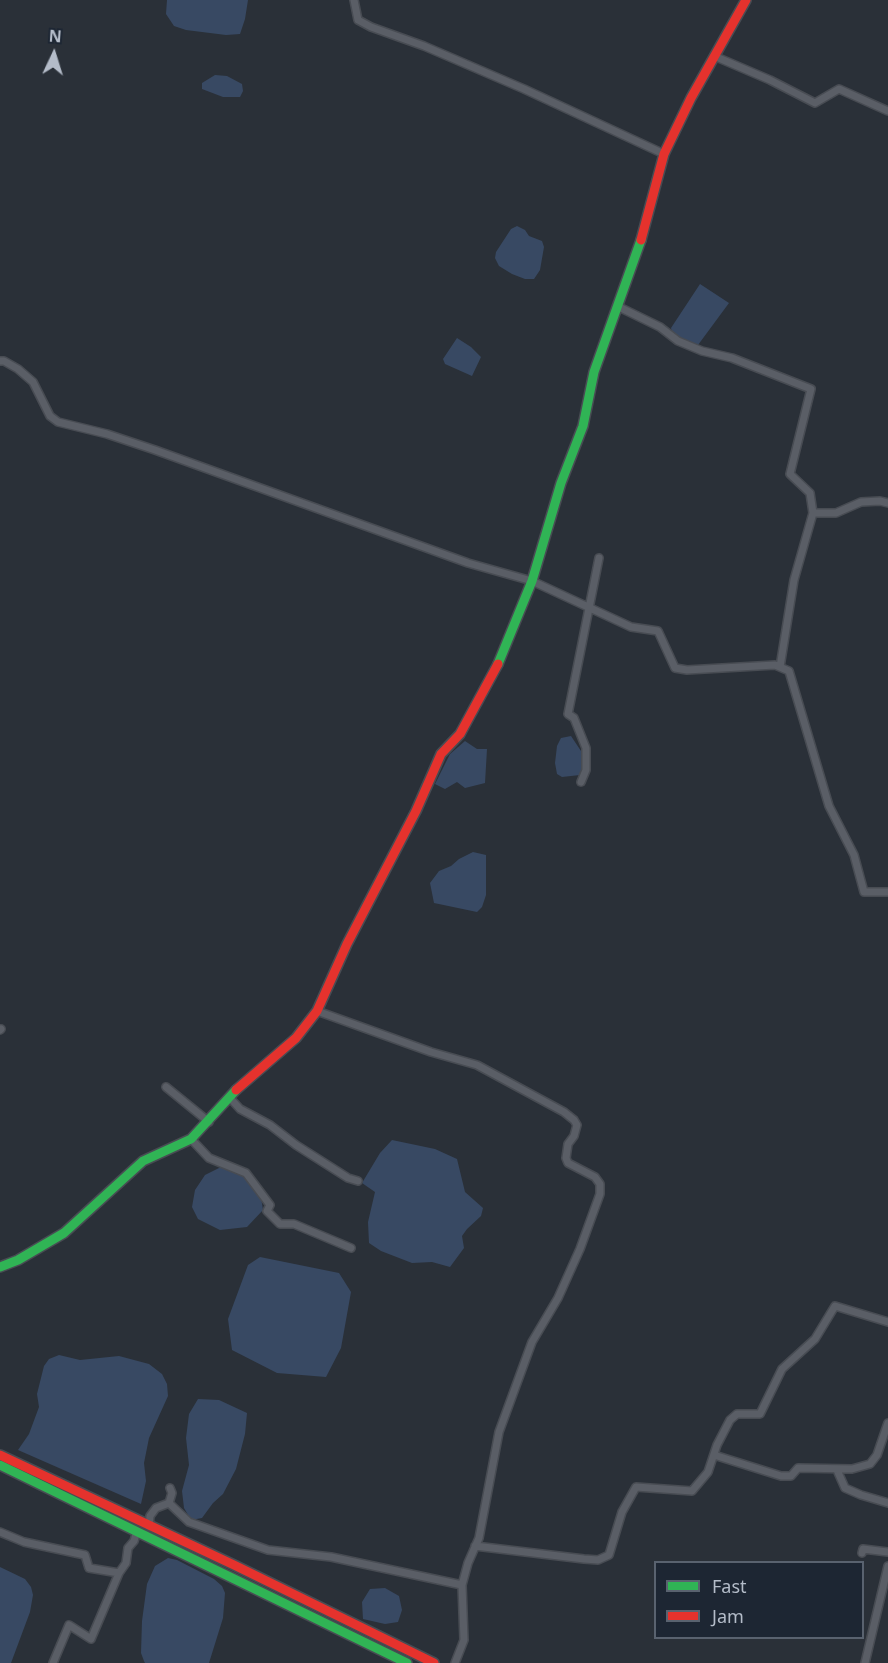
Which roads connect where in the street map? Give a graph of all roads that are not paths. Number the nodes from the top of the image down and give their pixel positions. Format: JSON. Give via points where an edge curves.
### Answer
{"nodes":[{"id":1,"x":354,"y":0,"type":"edge"},
{"id":2,"x":746,"y":0,"type":"edge"},
{"id":3,"x":714,"y":56,"type":"junction"},
{"id":4,"x":888,"y":111,"type":"edge"},
{"id":5,"x":664,"y":154,"type":"junction"},
{"id":6,"x":619,"y":307,"type":"junction"},
{"id":7,"x":0,"y":361,"type":"edge"},
{"id":8,"x":888,"y":503,"type":"edge"},
{"id":9,"x":813,"y":513,"type":"junction"},
{"id":10,"x":599,"y":558,"type":"dead end"},
{"id":11,"x":532,"y":581,"type":"junction"},
{"id":12,"x":589,"y":606,"type":"junction"},
{"id":13,"x":780,"y":667,"type":"junction"},
{"id":14,"x":581,"y":782,"type":"dead end"},
{"id":15,"x":888,"y":892,"type":"edge"},
{"id":16,"x":317,"y":1011,"type":"junction"},
{"id":17,"x":166,"y":1087,"type":"dead end"},
{"id":18,"x":230,"y":1098,"type":"junction"},
{"id":19,"x":208,"y":1122,"type":"junction"},
{"id":20,"x":191,"y":1139,"type":"junction"},
{"id":21,"x":358,"y":1181,"type":"dead end"},
{"id":22,"x":351,"y":1248,"type":"dead end"},
{"id":23,"x":0,"y":1267,"type":"edge"},
{"id":24,"x":888,"y":1322,"type":"edge"},
{"id":25,"x":888,"y":1423,"type":"edge"},
{"id":26,"x":0,"y":1455,"type":"edge"},
{"id":27,"x":714,"y":1455,"type":"junction"},
{"id":28,"x":0,"y":1466,"type":"edge"},
{"id":29,"x":837,"y":1470,"type":"junction"},
{"id":30,"x":170,"y":1488,"type":"dead end"},
{"id":31,"x":169,"y":1503,"type":"junction"},
{"id":32,"x":888,"y":1503,"type":"edge"},
{"id":33,"x":149,"y":1526,"type":"junction"},
{"id":34,"x":137,"y":1531,"type":"junction"},
{"id":35,"x":0,"y":1532,"type":"edge"},
{"id":36,"x":475,"y":1546,"type":"junction"},
{"id":37,"x":862,"y":1552,"type":"dead end"},
{"id":38,"x":888,"y":1552,"type":"edge"},
{"id":39,"x":888,"y":1566,"type":"edge"},
{"id":40,"x":119,"y":1573,"type":"junction"},
{"id":41,"x":462,"y":1584,"type":"junction"},
{"id":42,"x":53,"y":1663,"type":"edge"},
{"id":43,"x":407,"y":1663,"type":"edge"},
{"id":44,"x":434,"y":1663,"type":"edge"},
{"id":45,"x":454,"y":1663,"type":"edge"},
{"id":46,"x":865,"y":1663,"type":"edge"}],
"edges":[{"from":1,"to":5,"type":"street","via":[[358,20],[370,27],[524,89]]},
{"from":2,"to":3,"type":"main road"},
{"from":3,"to":4,"type":"street","via":[[814,104],[839,89]]},
{"from":3,"to":5,"type":"main road"},
{"from":5,"to":6,"type":"main road"},
{"from":6,"to":9,"type":"street","via":[[660,327],[678,341],[811,389],[790,474],[810,493]]},
{"from":6,"to":11,"type":"main road","via":[[607,331],[582,426]]},
{"from":7,"to":11,"type":"street","via":[[33,382],[50,416],[58,422],[155,450],[468,563]]},
{"from":8,"to":9,"type":"street","via":[[861,502],[836,513]]},
{"from":9,"to":13,"type":"street","via":[[794,580]]},
{"from":10,"to":12,"type":"street"},
{"from":11,"to":12,"type":"street"},
{"from":11,"to":16,"type":"main road","via":[[499,662],[460,734],[441,754]]},
{"from":12,"to":13,"type":"street","via":[[631,627],[658,632],[675,668]]},
{"from":12,"to":14,"type":"street","via":[[568,714],[574,718],[586,748],[586,770]]},
{"from":13,"to":15,"type":"street","via":[[789,671],[829,806],[854,855],[864,892]]},
{"from":16,"to":18,"type":"main road","via":[[296,1038]]},
{"from":16,"to":36,"type":"street","via":[[477,1065],[564,1113],[577,1125],[568,1144],[568,1163],[595,1177],[600,1184],[580,1249],[532,1342],[507,1408]]},
{"from":17,"to":19,"type":"street"},
{"from":18,"to":19,"type":"main road"},
{"from":18,"to":21,"type":"street","via":[[240,1109]]},
{"from":19,"to":20,"type":"main road"},
{"from":20,"to":22,"type":"street","via":[[209,1158],[246,1173],[270,1204],[267,1212],[280,1224],[294,1224]]},
{"from":20,"to":23,"type":"main road","via":[[142,1161],[64,1233]]},
{"from":24,"to":27,"type":"street","via":[[836,1306],[815,1339],[782,1369],[760,1414],[737,1414],[730,1420]]},
{"from":25,"to":29,"type":"street","via":[[870,1464]]},
{"from":26,"to":33,"type":"main road"},
{"from":27,"to":29,"type":"street","via":[[781,1476],[791,1476],[798,1468]]},
{"from":27,"to":36,"type":"street","via":[[708,1472],[692,1491],[636,1487],[622,1512],[609,1555],[598,1560]]},
{"from":28,"to":34,"type":"main road"},
{"from":29,"to":32,"type":"street","via":[[845,1488]]},
{"from":30,"to":31,"type":"street"},
{"from":31,"to":33,"type":"street","via":[[156,1508]]},
{"from":31,"to":41,"type":"street","via":[[189,1522],[268,1550],[332,1557]]},
{"from":33,"to":44,"type":"main road"},
{"from":34,"to":40,"type":"street"},
{"from":34,"to":43,"type":"main road"},
{"from":35,"to":40,"type":"street","via":[[24,1542],[85,1555],[89,1568]]},
{"from":36,"to":41,"type":"street"},
{"from":37,"to":38,"type":"street"},
{"from":39,"to":46,"type":"street"},
{"from":40,"to":42,"type":"street","via":[[91,1640],[69,1624]]},
{"from":41,"to":45,"type":"street","via":[[464,1640]]}]}
